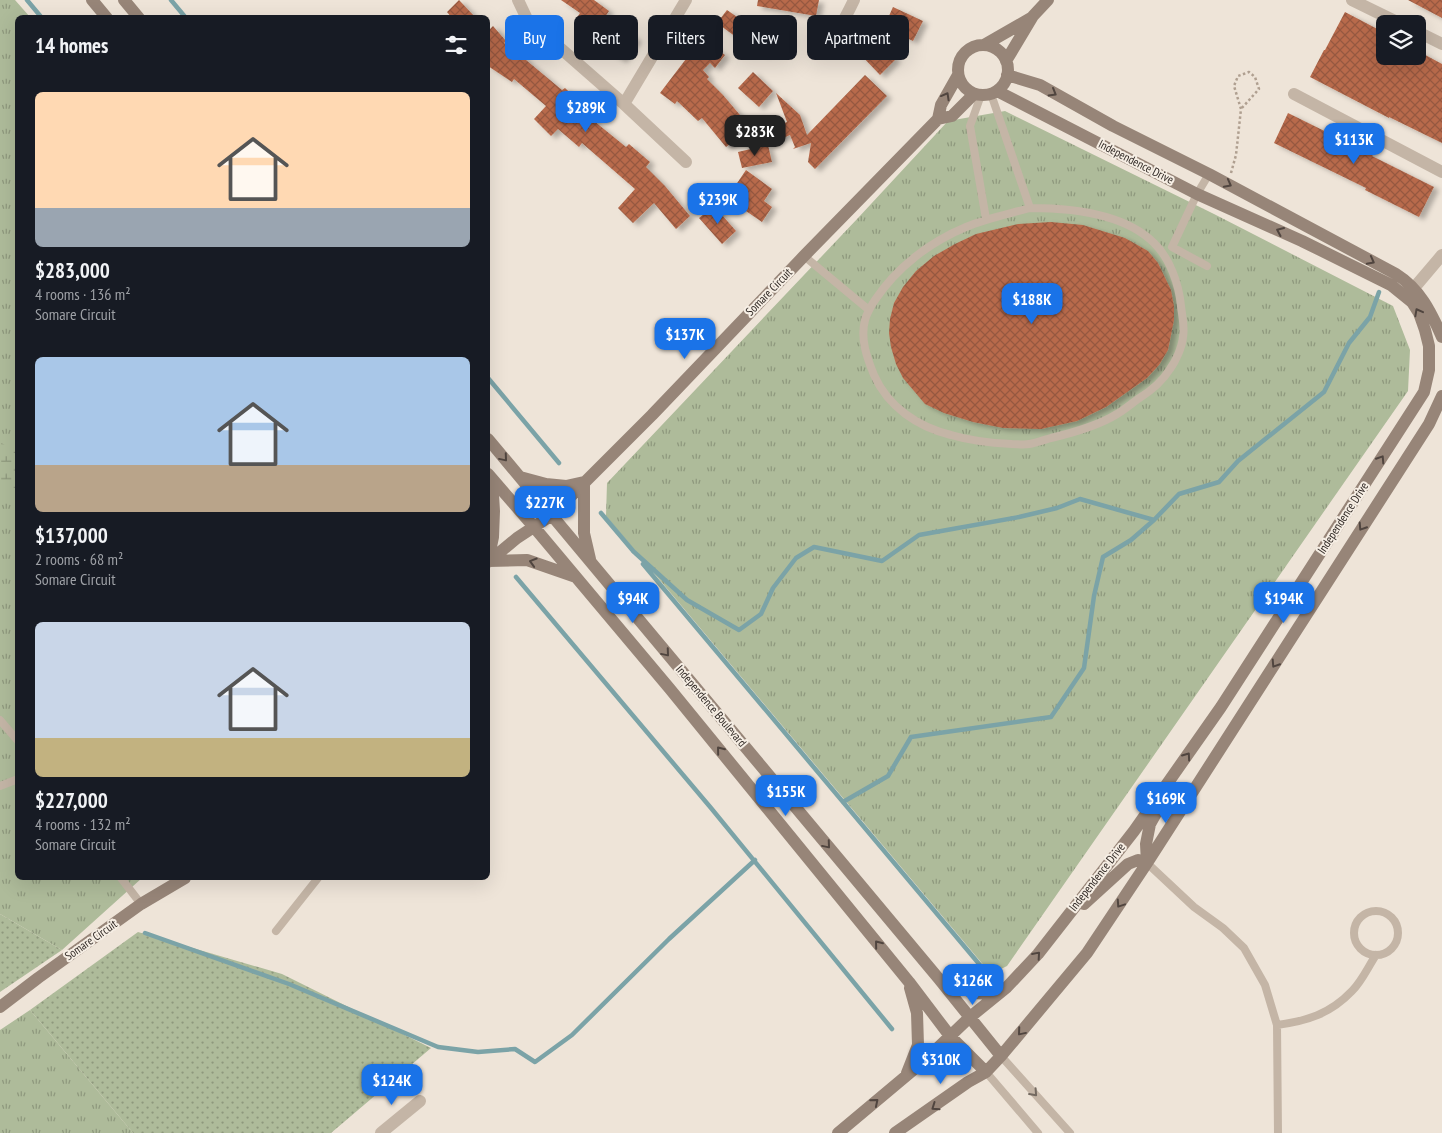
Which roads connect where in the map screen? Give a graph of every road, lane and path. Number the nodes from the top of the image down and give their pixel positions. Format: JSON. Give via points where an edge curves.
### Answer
{"nodes":[{"id":1,"x":92,"y":0,"type":"edge"},
{"id":2,"x":124,"y":0,"type":"edge"},
{"id":3,"x":518,"y":0,"type":"edge"},
{"id":4,"x":686,"y":0,"type":"edge"},
{"id":5,"x":854,"y":0,"type":"edge"},
{"id":6,"x":1048,"y":0,"type":"edge"},
{"id":7,"x":1352,"y":0,"type":"edge"},
{"id":8,"x":104,"y":15,"type":"edge"},
{"id":9,"x":136,"y":15,"type":"edge"},
{"id":10,"x":846,"y":15,"type":"edge"},
{"id":11,"x":1383,"y":15,"type":"edge"},
{"id":12,"x":1033,"y":16,"type":"junction"},
{"id":13,"x":1426,"y":36,"type":"edge"},
{"id":14,"x":1442,"y":44,"type":"edge"},
{"id":15,"x":984,"y":45,"type":"junction"},
{"id":16,"x":1006,"y":61,"type":"junction"},
{"id":17,"x":958,"y":75,"type":"junction"},
{"id":18,"x":1008,"y":75,"type":"junction"},
{"id":19,"x":986,"y":93,"type":"junction"},
{"id":20,"x":1294,"y":94,"type":"dead end"},
{"id":21,"x":624,"y":104,"type":"junction"},
{"id":22,"x":1241,"y":109,"type":"junction"},
{"id":23,"x":938,"y":119,"type":"junction"},
{"id":24,"x":686,"y":162,"type":"dead end"},
{"id":25,"x":1442,"y":172,"type":"edge"},
{"id":26,"x":1209,"y":174,"type":"junction"},
{"id":27,"x":1228,"y":184,"type":"junction"},
{"id":28,"x":1197,"y":194,"type":"junction"},
{"id":29,"x":1030,"y":208,"type":"junction"},
{"id":30,"x":986,"y":219,"type":"junction"},
{"id":31,"x":1172,"y":247,"type":"junction"},
{"id":32,"x":1163,"y":255,"type":"junction"},
{"id":33,"x":1442,"y":255,"type":"edge"},
{"id":34,"x":804,"y":256,"type":"junction"},
{"id":35,"x":1207,"y":266,"type":"dead end"},
{"id":36,"x":1408,"y":291,"type":"junction"},
{"id":37,"x":869,"y":310,"type":"junction"},
{"id":38,"x":1442,"y":337,"type":"edge"},
{"id":39,"x":1442,"y":396,"type":"edge"},
{"id":40,"x":490,"y":440,"type":"edge"},
{"id":41,"x":490,"y":477,"type":"edge"},
{"id":42,"x":520,"y":477,"type":"junction"},
{"id":43,"x":584,"y":482,"type":"junction"},
{"id":44,"x":552,"y":515,"type":"junction"},
{"id":45,"x":534,"y":527,"type":"junction"},
{"id":46,"x":490,"y":552,"type":"edge"},
{"id":47,"x":490,"y":560,"type":"edge"},
{"id":48,"x":490,"y":562,"type":"edge"},
{"id":49,"x":590,"y":562,"type":"junction"},
{"id":50,"x":576,"y":577,"type":"junction"},
{"id":51,"x":0,"y":720,"type":"edge"},
{"id":52,"x":15,"y":738,"type":"edge"},
{"id":53,"x":15,"y":780,"type":"edge"},
{"id":54,"x":1167,"y":784,"type":"junction"},
{"id":55,"x":0,"y":786,"type":"edge"},
{"id":56,"x":1147,"y":864,"type":"junction"},
{"id":57,"x":123,"y":880,"type":"edge"},
{"id":58,"x":182,"y":880,"type":"edge"},
{"id":59,"x":316,"y":880,"type":"edge"},
{"id":60,"x":141,"y":904,"type":"junction"},
{"id":61,"x":1063,"y":921,"type":"junction"},
{"id":62,"x":276,"y":931,"type":"dead end"},
{"id":63,"x":1376,"y":955,"type":"junction"},
{"id":64,"x":939,"y":979,"type":"junction"},
{"id":65,"x":909,"y":982,"type":"junction"},
{"id":66,"x":1007,"y":987,"type":"junction"},
{"id":67,"x":0,"y":1007,"type":"edge"},
{"id":68,"x":969,"y":1018,"type":"junction"},
{"id":69,"x":1276,"y":1025,"type":"junction"},
{"id":70,"x":950,"y":1036,"type":"junction"},
{"id":71,"x":1001,"y":1056,"type":"junction"},
{"id":72,"x":986,"y":1072,"type":"junction"},
{"id":73,"x":906,"y":1075,"type":"junction"},
{"id":74,"x":420,"y":1101,"type":"dead end"},
{"id":75,"x":381,"y":1133,"type":"edge"},
{"id":76,"x":838,"y":1133,"type":"edge"},
{"id":77,"x":896,"y":1133,"type":"edge"},
{"id":78,"x":1038,"y":1133,"type":"edge"},
{"id":79,"x":1070,"y":1133,"type":"edge"},
{"id":80,"x":1278,"y":1133,"type":"edge"}],
"edges":[{"from":1,"to":8,"type":"street"},
{"from":2,"to":9,"type":"street"},
{"from":3,"to":21,"type":"street","via":[[527,18]]},
{"from":4,"to":21,"type":"street"},
{"from":5,"to":10,"type":"street"},
{"from":6,"to":12,"type":"street"},
{"from":7,"to":11,"type":"street"},
{"from":12,"to":15,"type":"street"},
{"from":12,"to":16,"type":"street"},
{"from":13,"to":14,"type":"street"},
{"from":15,"to":16,"type":"street","via":[[998,50]]},
{"from":15,"to":17,"type":"street","via":[[966,51],[959,62]]},
{"from":16,"to":18,"type":"street"},
{"from":17,"to":19,"type":"street","via":[[964,87]]},
{"from":23,"to":17,"type":"street","name":"Somare Circuit","one_way":true,"via":[[941,105]]},
{"from":18,"to":19,"type":"street","via":[[1006,81]]},
{"from":18,"to":26,"type":"street","name":"Independence Drive","one_way":true,"via":[[1040,85]]},
{"from":19,"to":23,"type":"street","name":"Somare Circuit","via":[[952,116]]},
{"from":19,"to":28,"type":"street","name":"Independence Drive"},
{"from":19,"to":29,"type":"lane"},
{"from":19,"to":30,"type":"lane","via":[[970,126]]},
{"from":20,"to":25,"type":"street"},
{"from":21,"to":24,"type":"street"},
{"from":22,"to":22,"type":"path","via":[[1234,86],[1238,76],[1249,72],[1255,77],[1259,89]]},
{"from":22,"to":27,"type":"path","via":[[1236,155]]},
{"from":23,"to":34,"type":"street","name":"Somare Circuit"},
{"from":26,"to":27,"type":"street","name":"Independence Drive","one_way":true},
{"from":26,"to":28,"type":"lane"},
{"from":27,"to":36,"type":"street","name":"Independence Drive","one_way":true,"via":[[1396,274],[1406,281]]},
{"from":28,"to":31,"type":"lane"},
{"from":36,"to":28,"type":"street","name":"Independence Drive","one_way":true},
{"from":29,"to":30,"type":"lane"},
{"from":29,"to":32,"type":"lane","via":[[1084,212],[1112,219],[1136,229],[1155,243]]},
{"from":30,"to":37,"type":"lane","via":[[954,232],[919,253],[892,278]]},
{"from":31,"to":32,"type":"lane"},
{"from":31,"to":35,"type":"lane"},
{"from":32,"to":37,"type":"lane","via":[[1172,268],[1183,321],[1184,338],[1171,368],[1151,390],[1115,416],[1028,444],[985,442],[949,435],[919,424],[900,411],[878,383],[868,361],[863,339]]},
{"from":33,"to":36,"type":"street"},
{"from":34,"to":37,"type":"lane"},
{"from":34,"to":43,"type":"street","name":"Somare Circuit"},
{"from":36,"to":38,"type":"street","name":"Independence Drive","via":[[1431,312]]},
{"from":54,"to":36,"type":"street","name":"Independence Drive","one_way":true,"via":[[1221,707],[1424,392],[1429,370],[1429,346]]},
{"from":39,"to":56,"type":"street","name":"Independence Drive","one_way":true,"via":[[1429,424]]},
{"from":40,"to":42,"type":"street","name":"Independence Boulevard","one_way":true},
{"from":41,"to":45,"type":"street","name":"Independence Boulevard"},
{"from":41,"to":46,"type":"street","via":[[494,511]]},
{"from":42,"to":43,"type":"street","via":[[566,486]]},
{"from":42,"to":44,"type":"street","name":"Independence Boulevard"},
{"from":43,"to":44,"type":"street","name":"Somare Circuit"},
{"from":43,"to":49,"type":"street","via":[[584,533]]},
{"from":44,"to":45,"type":"street","name":"Somare Circuit"},
{"from":44,"to":49,"type":"street","name":"Independence Boulevard"},
{"from":45,"to":47,"type":"street","name":"Somare Circuit"},
{"from":45,"to":50,"type":"street","name":"Independence Boulevard"},
{"from":50,"to":48,"type":"street","one_way":true,"via":[[527,560]]},
{"from":49,"to":64,"type":"street","name":"Independence Boulevard","one_way":true},
{"from":65,"to":50,"type":"street","name":"Independence Boulevard","one_way":true},
{"from":51,"to":52,"type":"lane"},
{"from":53,"to":55,"type":"lane"},
{"from":54,"to":56,"type":"street","via":[[1164,798],[1150,824]]},
{"from":54,"to":61,"type":"street","name":"Independence Drive"},
{"from":56,"to":61,"type":"street","via":[[1138,860],[1128,864]]},
{"from":56,"to":69,"type":"lane","via":[[1244,948],[1265,985]]},
{"from":56,"to":71,"type":"street","name":"Independence Drive","one_way":true,"via":[[1087,953]]},
{"from":57,"to":60,"type":"lane"},
{"from":58,"to":60,"type":"street","name":"Somare Circuit"},
{"from":59,"to":62,"type":"lane"},
{"from":60,"to":67,"type":"street","name":"Somare Circuit"},
{"from":66,"to":61,"type":"street","name":"Independence Drive","one_way":true},
{"from":63,"to":63,"type":"lane","via":[[1362,951],[1354,932],[1355,925],[1364,914],[1378,910],[1392,917],[1399,930],[1390,951]]},
{"from":63,"to":69,"type":"lane","via":[[1353,990],[1324,1013],[1299,1022]]},
{"from":64,"to":66,"type":"street","via":[[974,993],[990,994]]},
{"from":64,"to":68,"type":"street","name":"Independence Boulevard"},
{"from":65,"to":70,"type":"street","name":"Independence Boulevard"},
{"from":65,"to":73,"type":"street","via":[[917,1013],[918,1045]]},
{"from":66,"to":68,"type":"street","name":"Independence Drive"},
{"from":68,"to":70,"type":"street","name":"Independence Drive"},
{"from":68,"to":71,"type":"street","name":"Independence Boulevard"},
{"from":69,"to":80,"type":"lane"},
{"from":70,"to":72,"type":"street","name":"Independence Boulevard"},
{"from":70,"to":73,"type":"street","name":"Independence Drive"},
{"from":71,"to":72,"type":"street","name":"Independence Drive"},
{"from":71,"to":79,"type":"lane","name":"Independence Boulevard","one_way":true},
{"from":72,"to":77,"type":"street","name":"Independence Drive","one_way":true},
{"from":72,"to":78,"type":"lane","name":"Independence Boulevard"},
{"from":76,"to":73,"type":"street","name":"Independence Drive","one_way":true},
{"from":74,"to":75,"type":"street"}]}
